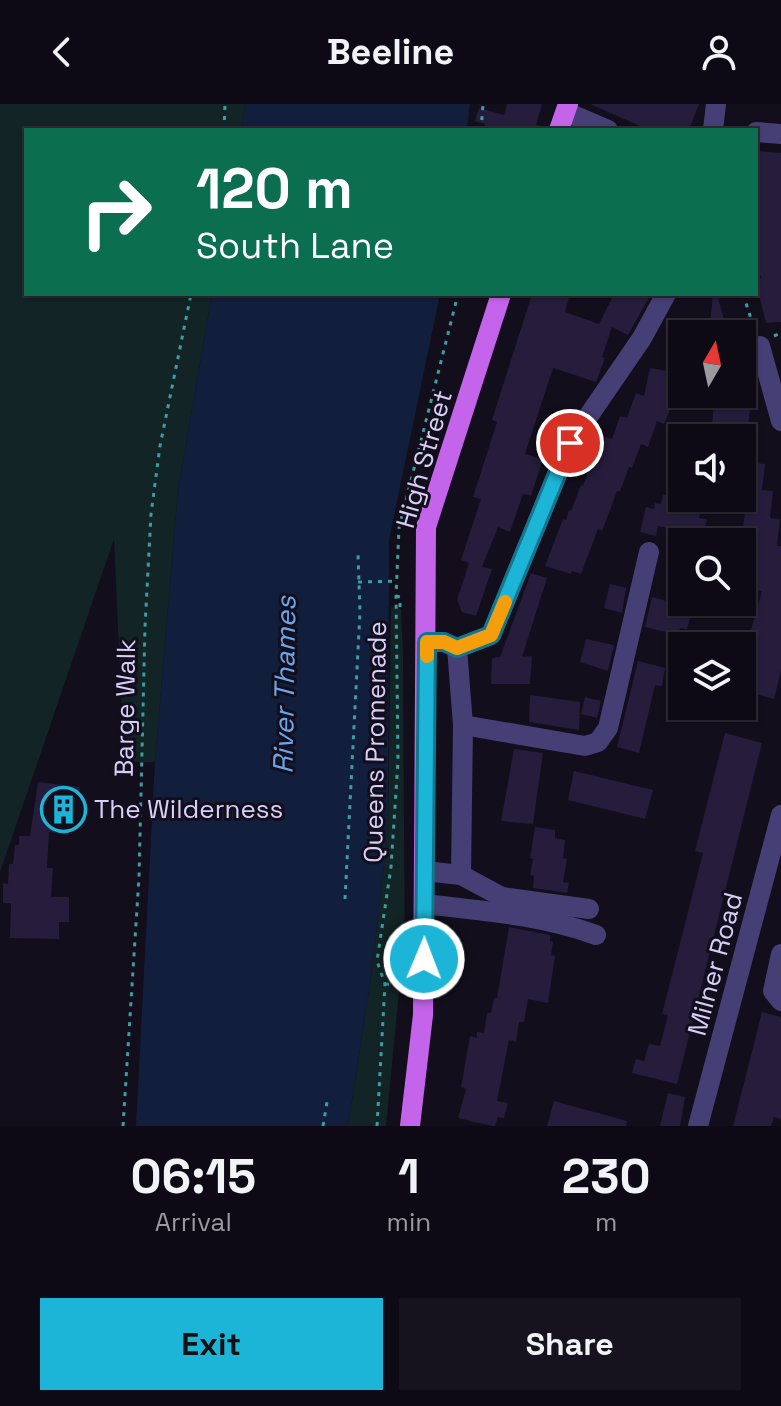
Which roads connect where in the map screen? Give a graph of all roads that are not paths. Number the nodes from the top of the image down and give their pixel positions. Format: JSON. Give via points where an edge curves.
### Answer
{"nodes":[{"id":1,"x":716,"y":104,"type":"edge"},
{"id":2,"x":564,"y":115,"type":"edge"},
{"id":3,"x":602,"y":128,"type":"edge"},
{"id":4,"x":713,"y":128,"type":"edge"},
{"id":5,"x":758,"y":132,"type":"edge"},
{"id":6,"x":781,"y":134,"type":"edge"},
{"id":7,"x":500,"y":296,"type":"edge"},
{"id":8,"x":665,"y":296,"type":"edge"},
{"id":9,"x":760,"y":346,"type":"road end"},
{"id":10,"x":781,"y":421,"type":"edge"},
{"id":11,"x":649,"y":552,"type":"dead end"},
{"id":12,"x":427,"y":642,"type":"junction"},
{"id":13,"x":457,"y":648,"type":"junction"},
{"id":14,"x":463,"y":725,"type":"junction"},
{"id":15,"x":781,"y":815,"type":"edge"},
{"id":16,"x":424,"y":871,"type":"junction"},
{"id":17,"x":461,"y":875,"type":"junction"},
{"id":18,"x":424,"y":904,"type":"junction"},
{"id":19,"x":589,"y":909,"type":"dead end"},
{"id":20,"x":596,"y":935,"type":"dead end"},
{"id":21,"x":781,"y":954,"type":"edge"},
{"id":22,"x":781,"y":1001,"type":"edge"},
{"id":23,"x":410,"y":1126,"type":"edge"},
{"id":24,"x":698,"y":1126,"type":"edge"}],
"edges":[{"from":1,"to":4,"type":"street"},
{"from":2,"to":3,"type":"street"},
{"from":5,"to":6,"type":"street"},
{"from":7,"to":12,"type":"main road","name":"High Street","via":[[427,523]]},
{"from":8,"to":13,"type":"street","via":[[570,443],[491,635]]},
{"from":9,"to":10,"type":"street"},
{"from":11,"to":14,"type":"street","via":[[608,728],[598,742],[585,746]]},
{"from":12,"to":13,"type":"street"},
{"from":12,"to":16,"type":"main road","name":"High Street"},
{"from":13,"to":14,"type":"street"},
{"from":14,"to":17,"type":"street"},
{"from":15,"to":24,"type":"street","name":"Milner Road"},
{"from":16,"to":17,"type":"street"},
{"from":16,"to":18,"type":"main road","name":"High Street"},
{"from":17,"to":19,"type":"street","via":[[502,897]]},
{"from":18,"to":20,"type":"street","via":[[526,916]]},
{"from":18,"to":23,"type":"main road","name":"High Street","via":[[423,1015]]},
{"from":21,"to":22,"type":"street","via":[[773,991]]}]}
